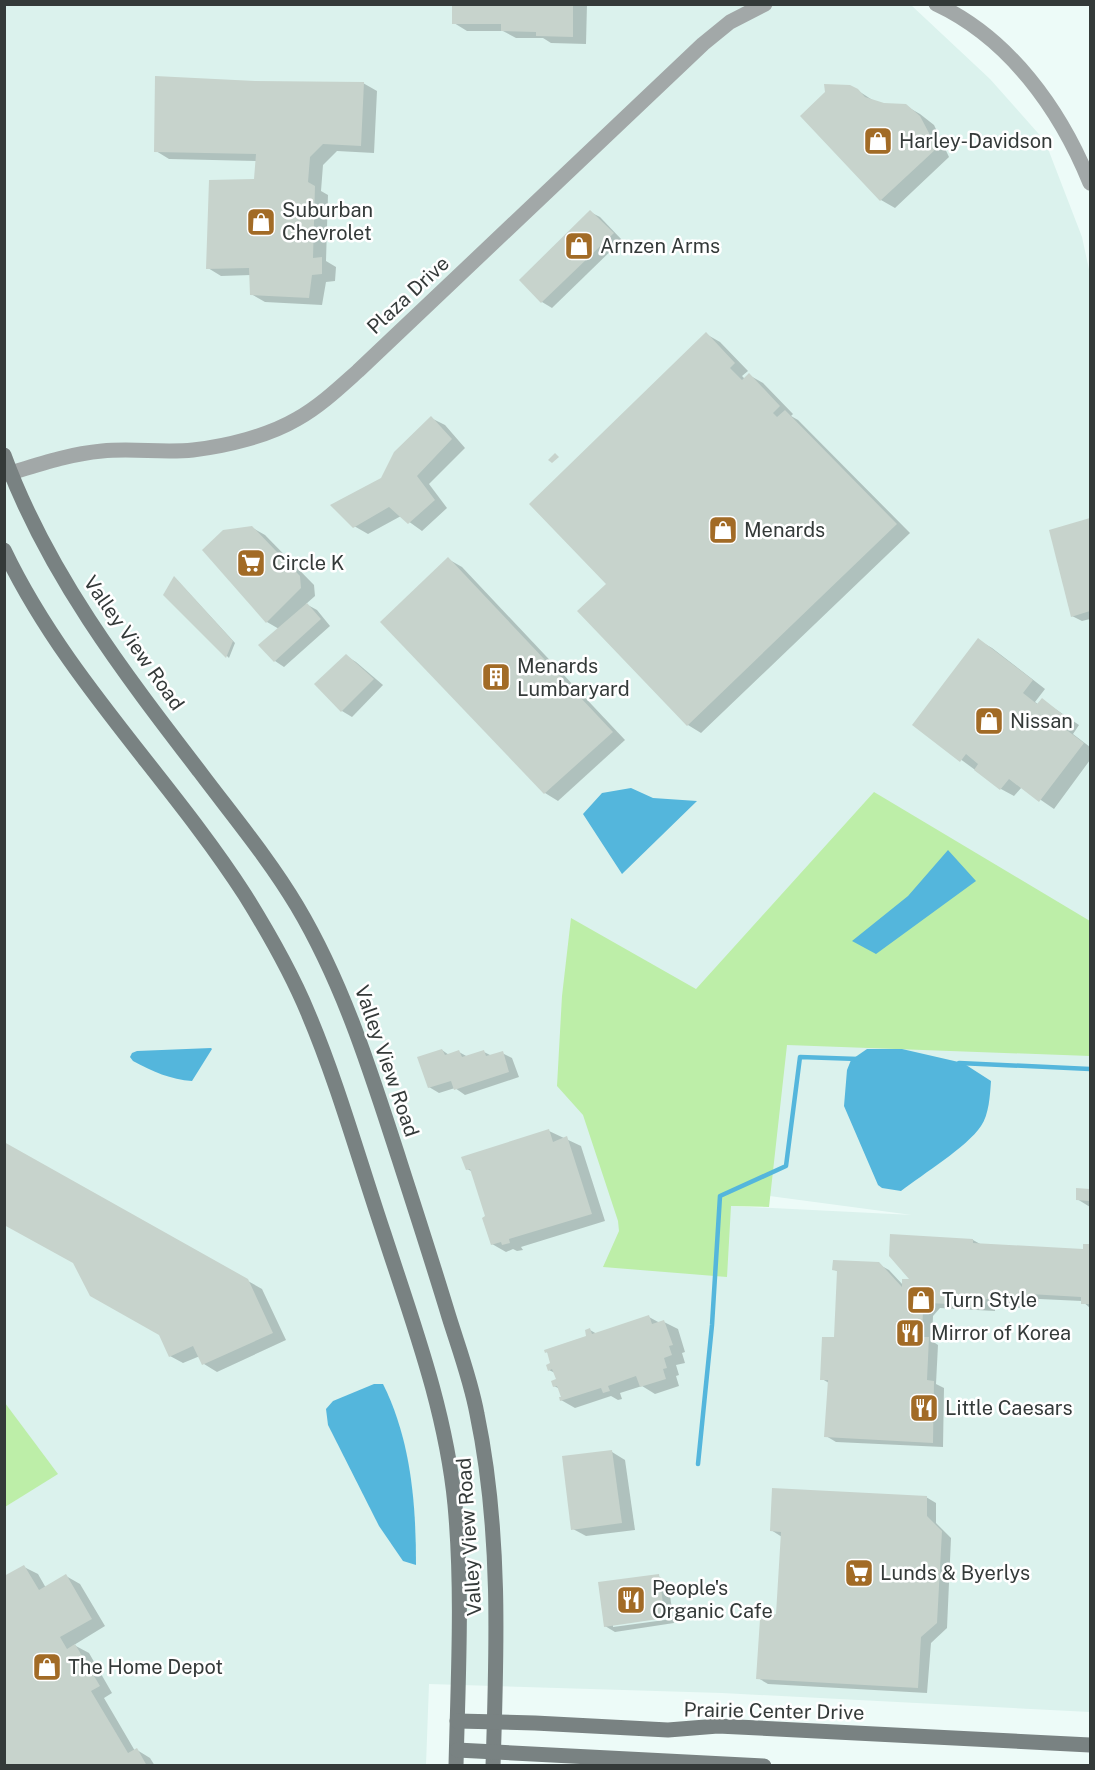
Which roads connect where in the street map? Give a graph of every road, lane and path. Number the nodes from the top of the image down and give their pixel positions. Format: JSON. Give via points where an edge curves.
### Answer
{"nodes":[{"id":1,"x":765,"y":4,"type":"edge"},
{"id":2,"x":936,"y":4,"type":"edge"},
{"id":3,"x":1090,"y":183,"type":"edge"},
{"id":4,"x":4,"y":455,"type":"edge"},
{"id":5,"x":8,"y":474,"type":"edge"},
{"id":6,"x":4,"y":550,"type":"edge"},
{"id":7,"x":457,"y":1721,"type":"junction"},
{"id":8,"x":494,"y":1722,"type":"junction"},
{"id":9,"x":1090,"y":1744,"type":"edge"},
{"id":10,"x":457,"y":1758,"type":"edge"},
{"id":11,"x":493,"y":1758,"type":"edge"},
{"id":12,"x":764,"y":1766,"type":"edge"}],
"edges":[{"from":1,"to":5,"type":"street","name":"Plaza Drive","via":[[730,22],[703,44],[358,371],[296,420],[261,435],[193,450],[102,451],[61,457]]},
{"from":2,"to":3,"type":"street","via":[[990,38],[1020,66],[1058,120]]},
{"from":4,"to":5,"type":"main road","name":"Valley View Road"},
{"from":5,"to":8,"type":"main road","name":"Valley View Road","via":[[79,606],[297,905],[351,1017],[476,1409],[489,1485],[495,1564]]},
{"from":6,"to":7,"type":"main road","name":"Valley View Road","via":[[21,584],[105,709],[245,896],[307,1011],[412,1315],[442,1425],[456,1538]]},
{"from":7,"to":8,"type":"main road","name":"Prairie Center Drive"},
{"from":7,"to":10,"type":"main road","name":"Valley View Road"},
{"from":8,"to":9,"type":"main road","name":"Prairie Center Drive","via":[[668,1730],[718,1726]]},
{"from":8,"to":11,"type":"main road","name":"Valley View Road"},
{"from":10,"to":11,"type":"main road"},
{"from":11,"to":12,"type":"main road"}]}
